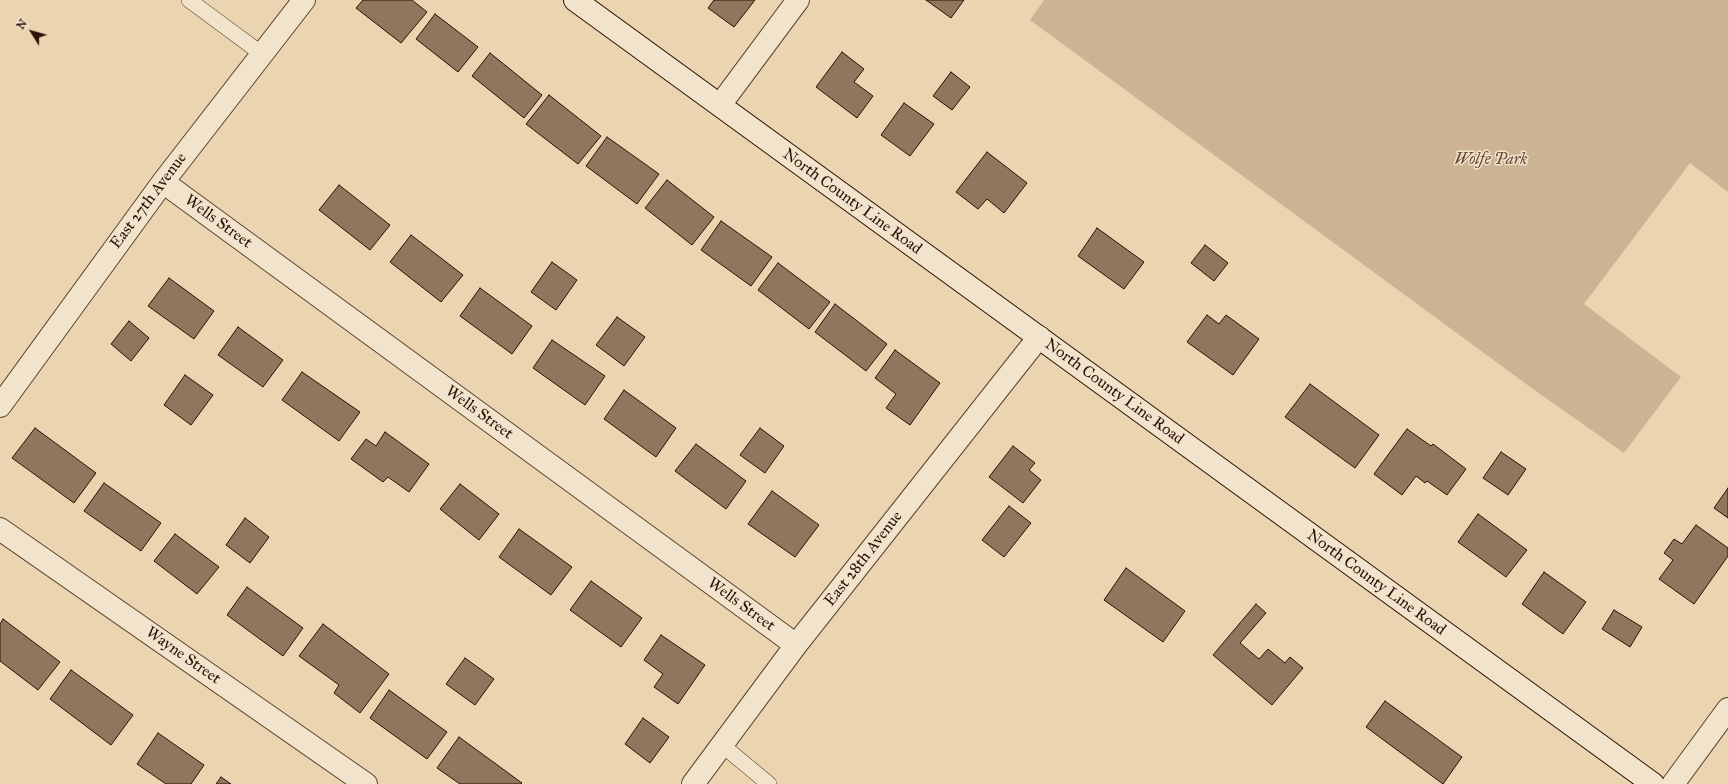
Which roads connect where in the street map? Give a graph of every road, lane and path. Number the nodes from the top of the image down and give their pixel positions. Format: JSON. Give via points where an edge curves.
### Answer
{"nodes":[{"id":1,"x":189,"y":0,"type":"edge"},
{"id":2,"x":304,"y":0,"type":"edge"},
{"id":3,"x":575,"y":0,"type":"edge"},
{"id":4,"x":798,"y":0,"type":"edge"},
{"id":5,"x":262,"y":54,"type":"junction"},
{"id":6,"x":720,"y":105,"type":"junction"},
{"id":7,"x":163,"y":182,"type":"junction"},
{"id":8,"x":1039,"y":337,"type":"junction"},
{"id":9,"x":0,"y":406,"type":"edge"},
{"id":10,"x":0,"y":529,"type":"edge"},
{"id":11,"x":796,"y":645,"type":"junction"},
{"id":12,"x":1728,"y":709,"type":"edge"},
{"id":13,"x":722,"y":745,"type":"junction"},
{"id":14,"x":366,"y":784,"type":"edge"},
{"id":15,"x":693,"y":784,"type":"edge"},
{"id":16,"x":770,"y":784,"type":"edge"},
{"id":17,"x":1653,"y":784,"type":"edge"},
{"id":18,"x":1673,"y":784,"type":"edge"}],
"edges":[{"from":1,"to":5,"type":"lane"},
{"from":2,"to":5,"type":"street","name":"East 27th Avenue"},
{"from":3,"to":6,"type":"street","name":"North County Line Road"},
{"from":4,"to":6,"type":"street"},
{"from":5,"to":7,"type":"street","name":"East 27th Avenue"},
{"from":6,"to":8,"type":"street","name":"North County Line Road"},
{"from":7,"to":9,"type":"street","name":"East 27th Avenue"},
{"from":7,"to":11,"type":"street","name":"Wells Street"},
{"from":8,"to":11,"type":"street","name":"East 28th Avenue"},
{"from":8,"to":17,"type":"street","name":"North County Line Road"},
{"from":10,"to":14,"type":"street","name":"Wayne Street"},
{"from":11,"to":13,"type":"street","name":"East 28th Avenue"},
{"from":12,"to":18,"type":"street"},
{"from":13,"to":15,"type":"street","name":"East 28th Avenue"},
{"from":13,"to":16,"type":"lane"}]}
